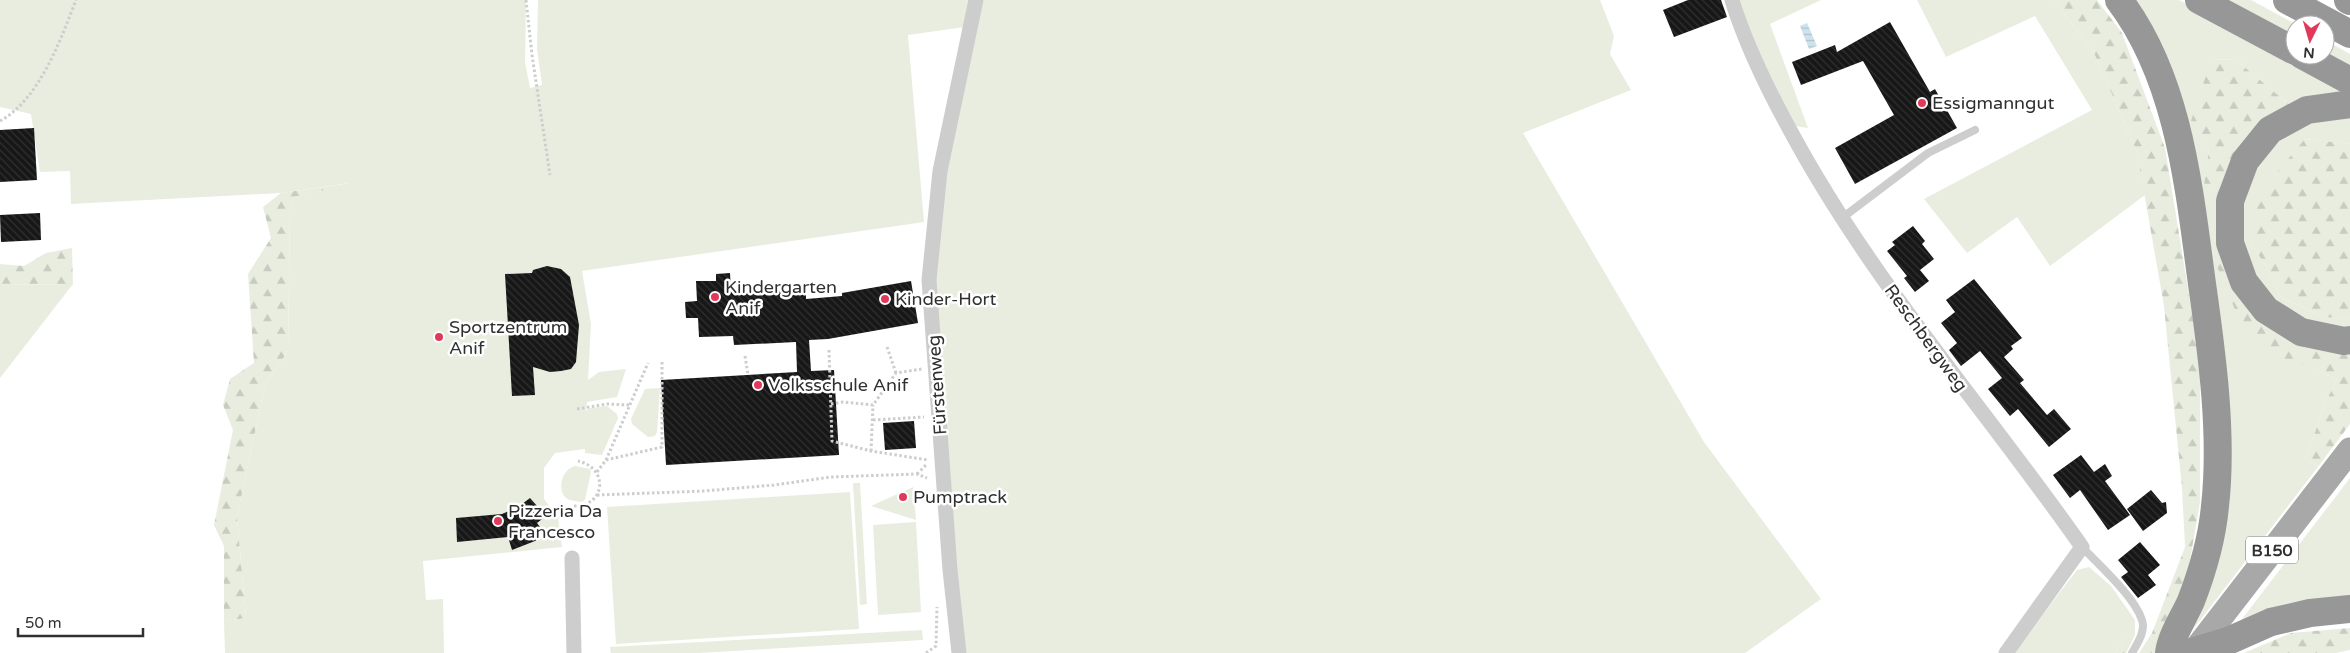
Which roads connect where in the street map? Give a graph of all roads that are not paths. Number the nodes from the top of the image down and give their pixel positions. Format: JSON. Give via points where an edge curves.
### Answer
{"nodes":[{"id":1,"x":976,"y":0,"type":"edge"},
{"id":2,"x":1732,"y":0,"type":"edge"},
{"id":3,"x":2119,"y":0,"type":"edge"},
{"id":4,"x":2199,"y":0,"type":"edge"},
{"id":5,"x":2287,"y":0,"type":"edge"},
{"id":6,"x":2350,"y":34,"type":"edge"},
{"id":7,"x":2285,"y":46,"type":"edge"},
{"id":8,"x":2320,"y":65,"type":"edge"},
{"id":9,"x":2350,"y":81,"type":"edge"},
{"id":10,"x":2350,"y":104,"type":"edge"},
{"id":11,"x":1975,"y":130,"type":"dead end"},
{"id":12,"x":1842,"y":218,"type":"junction"},
{"id":13,"x":2350,"y":340,"type":"edge"},
{"id":14,"x":2350,"y":450,"type":"edge"},
{"id":15,"x":2082,"y":547,"type":"junction"},
{"id":16,"x":572,"y":558,"type":"dead end"},
{"id":17,"x":2350,"y":609,"type":"edge"},
{"id":18,"x":2186,"y":652,"type":"edge"},
{"id":19,"x":574,"y":653,"type":"edge"},
{"id":20,"x":959,"y":653,"type":"edge"},
{"id":21,"x":2006,"y":653,"type":"edge"},
{"id":22,"x":2132,"y":653,"type":"edge"}],
"edges":[{"from":1,"to":20,"type":"street","name":"Fürstenweg","via":[[940,171],[929,280]]},
{"from":2,"to":12,"type":"street","name":"Reschbergweg","via":[[1758,71],[1819,184]]},
{"from":3,"to":18,"type":"highway","via":[[2150,54],[2168,99],[2182,158],[2208,328],[2218,455],[2215,506]]},
{"from":4,"to":7,"type":"highway"},
{"from":5,"to":6,"type":"highway"},
{"from":8,"to":9,"type":"highway"},
{"from":10,"to":13,"type":"highway","via":[[2308,110],[2270,130],[2245,160],[2230,201],[2230,243],[2244,282],[2266,310],[2301,332]]},
{"from":11,"to":12,"type":"lane","via":[[1928,153]]},
{"from":12,"to":15,"type":"street","name":"Reschbergweg","via":[[1887,286]]},
{"from":14,"to":18,"type":"main road","number":"B150"},
{"from":15,"to":21,"type":"street"},
{"from":15,"to":22,"type":"lane","via":[[2121,587],[2143,621],[2142,634]]},
{"from":16,"to":19,"type":"street"},
{"from":17,"to":18,"type":"highway","via":[[2310,613],[2271,622],[2228,641]]}]}
